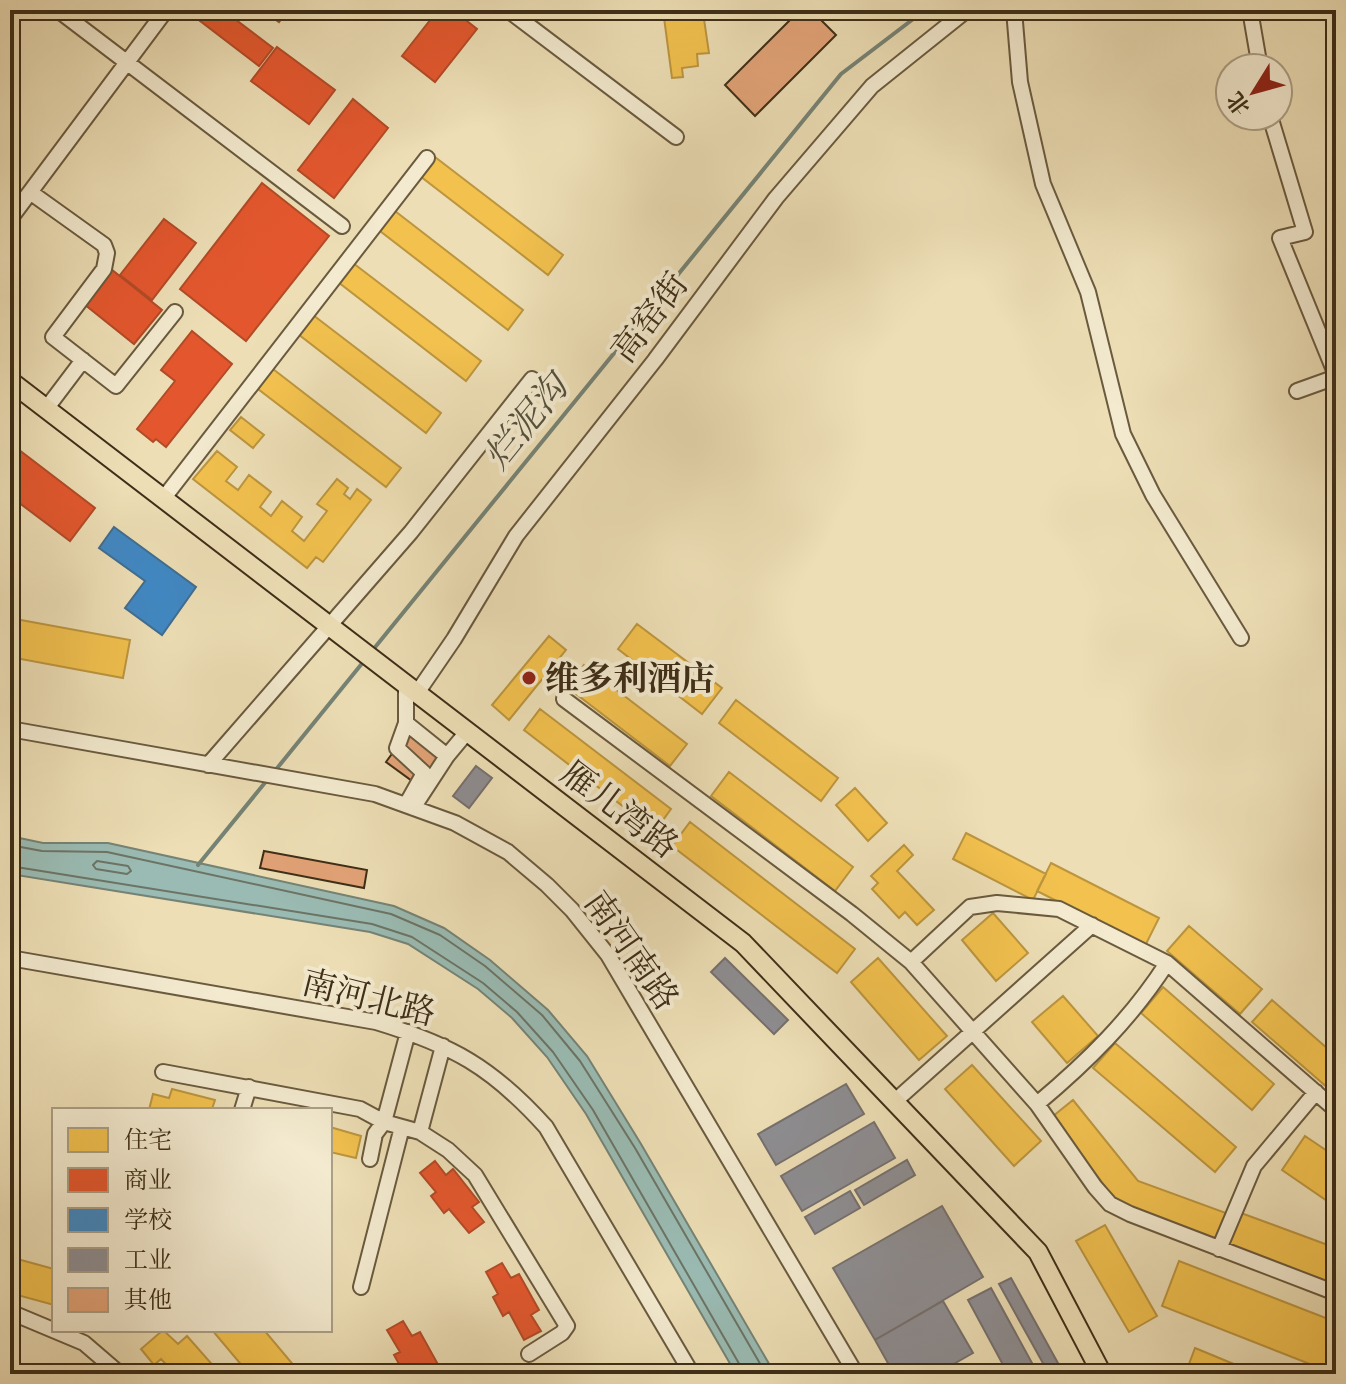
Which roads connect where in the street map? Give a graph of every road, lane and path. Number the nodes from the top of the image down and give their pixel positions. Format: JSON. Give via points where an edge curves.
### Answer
{"nodes":[{"id":1,"x":58,"y":10,"type":"edge"},
{"id":2,"x":166,"y":10,"type":"edge"},
{"id":3,"x":508,"y":10,"type":"edge"},
{"id":4,"x":967,"y":10,"type":"edge"},
{"id":5,"x":1014,"y":10,"type":"edge"},
{"id":6,"x":1250,"y":10,"type":"edge"},
{"id":7,"x":1257,"y":52,"type":"edge"},
{"id":8,"x":127,"y":63,"type":"junction"},
{"id":9,"x":1275,"y":132,"type":"edge"},
{"id":10,"x":676,"y":137,"type":"dead end"},
{"id":11,"x":427,"y":158,"type":"dead end"},
{"id":12,"x":30,"y":192,"type":"junction"},
{"id":13,"x":10,"y":219,"type":"edge"},
{"id":14,"x":342,"y":226,"type":"dead end"},
{"id":15,"x":175,"y":312,"type":"dead end"},
{"id":16,"x":83,"y":360,"type":"junction"},
{"id":17,"x":1336,"y":376,"type":"edge"},
{"id":18,"x":532,"y":379,"type":"dead end"},
{"id":19,"x":10,"y":381,"type":"edge"},
{"id":20,"x":1297,"y":391,"type":"dead end"},
{"id":21,"x":46,"y":409,"type":"junction"},
{"id":22,"x":163,"y":499,"type":"junction"},
{"id":23,"x":334,"y":630,"type":"junction"},
{"id":24,"x":1241,"y":638,"type":"dead end"},
{"id":25,"x":411,"y":689,"type":"junction"},
{"id":26,"x":564,"y":699,"type":"dead end"},
{"id":27,"x":406,"y":723,"type":"junction"},
{"id":28,"x":10,"y":729,"type":"edge"},
{"id":29,"x":467,"y":732,"type":"junction"},
{"id":30,"x":447,"y":756,"type":"junction"},
{"id":31,"x":213,"y":766,"type":"junction"},
{"id":32,"x":410,"y":806,"type":"junction"},
{"id":33,"x":1092,"y":925,"type":"junction"},
{"id":34,"x":10,"y":958,"type":"edge"},
{"id":35,"x":911,"y":962,"type":"junction"},
{"id":36,"x":1167,"y":963,"type":"junction"},
{"id":37,"x":408,"y":1032,"type":"junction"},
{"id":38,"x":972,"y":1032,"type":"junction"},
{"id":39,"x":443,"y":1046,"type":"junction"},
{"id":40,"x":163,"y":1072,"type":"dead end"},
{"id":41,"x":249,"y":1087,"type":"junction"},
{"id":42,"x":1316,"y":1092,"type":"junction"},
{"id":43,"x":894,"y":1102,"type":"junction"},
{"id":44,"x":1037,"y":1104,"type":"junction"},
{"id":45,"x":243,"y":1108,"type":"edge"},
{"id":46,"x":1336,"y":1110,"type":"edge"},
{"id":47,"x":384,"y":1122,"type":"junction"},
{"id":48,"x":402,"y":1127,"type":"junction"},
{"id":49,"x":420,"y":1132,"type":"junction"},
{"id":50,"x":370,"y":1159,"type":"dead end"},
{"id":51,"x":1219,"y":1249,"type":"junction"},
{"id":52,"x":361,"y":1287,"type":"dead end"},
{"id":53,"x":1336,"y":1293,"type":"edge"},
{"id":54,"x":10,"y":1312,"type":"edge"},
{"id":55,"x":52,"y":1330,"type":"edge"},
{"id":56,"x":58,"y":1332,"type":"edge"},
{"id":57,"x":529,"y":1354,"type":"dead end"},
{"id":58,"x":120,"y":1374,"type":"edge"},
{"id":59,"x":692,"y":1374,"type":"edge"},
{"id":60,"x":856,"y":1374,"type":"edge"},
{"id":61,"x":1102,"y":1374,"type":"edge"}],
"edges":[{"from":1,"to":8,"type":"street"},
{"from":2,"to":8,"type":"street"},
{"from":3,"to":10,"type":"street"},
{"from":4,"to":25,"type":"street","name":"高窑街","via":[[872,86],[776,198],[516,536],[454,639]]},
{"from":5,"to":24,"type":"street","via":[[1020,82],[1040,172],[1088,292],[1123,434],[1153,495]]},
{"from":6,"to":7,"type":"street"},
{"from":8,"to":12,"type":"street"},
{"from":8,"to":14,"type":"street"},
{"from":9,"to":17,"type":"street","via":[[1305,232],[1280,238]]},
{"from":11,"to":22,"type":"street"},
{"from":12,"to":13,"type":"street"},
{"from":12,"to":16,"type":"street","via":[[104,245],[107,253],[104,269],[53,337]]},
{"from":15,"to":16,"type":"street","via":[[116,386]]},
{"from":16,"to":21,"type":"street"},
{"from":17,"to":20,"type":"street"},
{"from":18,"to":23,"type":"street"},
{"from":19,"to":21,"type":"main road","name":"雁儿湾路"},
{"from":21,"to":22,"type":"main road","name":"雁儿湾路"},
{"from":22,"to":23,"type":"main road","name":"雁儿湾路"},
{"from":23,"to":25,"type":"main road","name":"雁儿湾路"},
{"from":23,"to":31,"type":"street"},
{"from":25,"to":27,"type":"street"},
{"from":25,"to":29,"type":"main road","name":"雁儿湾路"},
{"from":26,"to":35,"type":"street"},
{"from":27,"to":30,"type":"street"},
{"from":27,"to":32,"type":"street","via":[[397,748],[424,773]]},
{"from":28,"to":31,"type":"street","name":"南河南路"},
{"from":29,"to":30,"type":"street"},
{"from":29,"to":43,"type":"main road","name":"雁儿湾路","via":[[743,943]]},
{"from":30,"to":32,"type":"street"},
{"from":31,"to":32,"type":"street","name":"南河南路","via":[[375,794]]},
{"from":32,"to":60,"type":"street","name":"南河南路","via":[[508,852],[572,910],[608,955]]},
{"from":33,"to":35,"type":"street","via":[[1059,909],[997,903],[970,907]]},
{"from":33,"to":36,"type":"street"},
{"from":33,"to":38,"type":"street"},
{"from":34,"to":37,"type":"street","name":"南河北路","via":[[361,1019]]},
{"from":35,"to":38,"type":"street"},
{"from":36,"to":42,"type":"street"},
{"from":36,"to":44,"type":"street","via":[[1126,1020]]},
{"from":37,"to":39,"type":"street","name":"南河北路"},
{"from":37,"to":47,"type":"street"},
{"from":38,"to":43,"type":"street"},
{"from":38,"to":44,"type":"street"},
{"from":39,"to":49,"type":"street"},
{"from":39,"to":59,"type":"street","name":"南河北路","via":[[487,1071],[546,1127]]},
{"from":40,"to":41,"type":"street"},
{"from":41,"to":45,"type":"street"},
{"from":41,"to":47,"type":"street","via":[[360,1109]]},
{"from":42,"to":46,"type":"street"},
{"from":42,"to":51,"type":"street","via":[[1254,1166]]},
{"from":43,"to":61,"type":"main road","name":"雁儿湾路","via":[[1038,1252]]},
{"from":44,"to":51,"type":"street","via":[[1110,1204]]},
{"from":47,"to":48,"type":"street"},
{"from":47,"to":50,"type":"street","via":[[375,1134]]},
{"from":48,"to":49,"type":"street"},
{"from":48,"to":52,"type":"street"},
{"from":49,"to":57,"type":"street","via":[[475,1175],[567,1326]]},
{"from":51,"to":53,"type":"street"},
{"from":54,"to":55,"type":"street"},
{"from":56,"to":58,"type":"street","via":[[84,1343]]}]}
